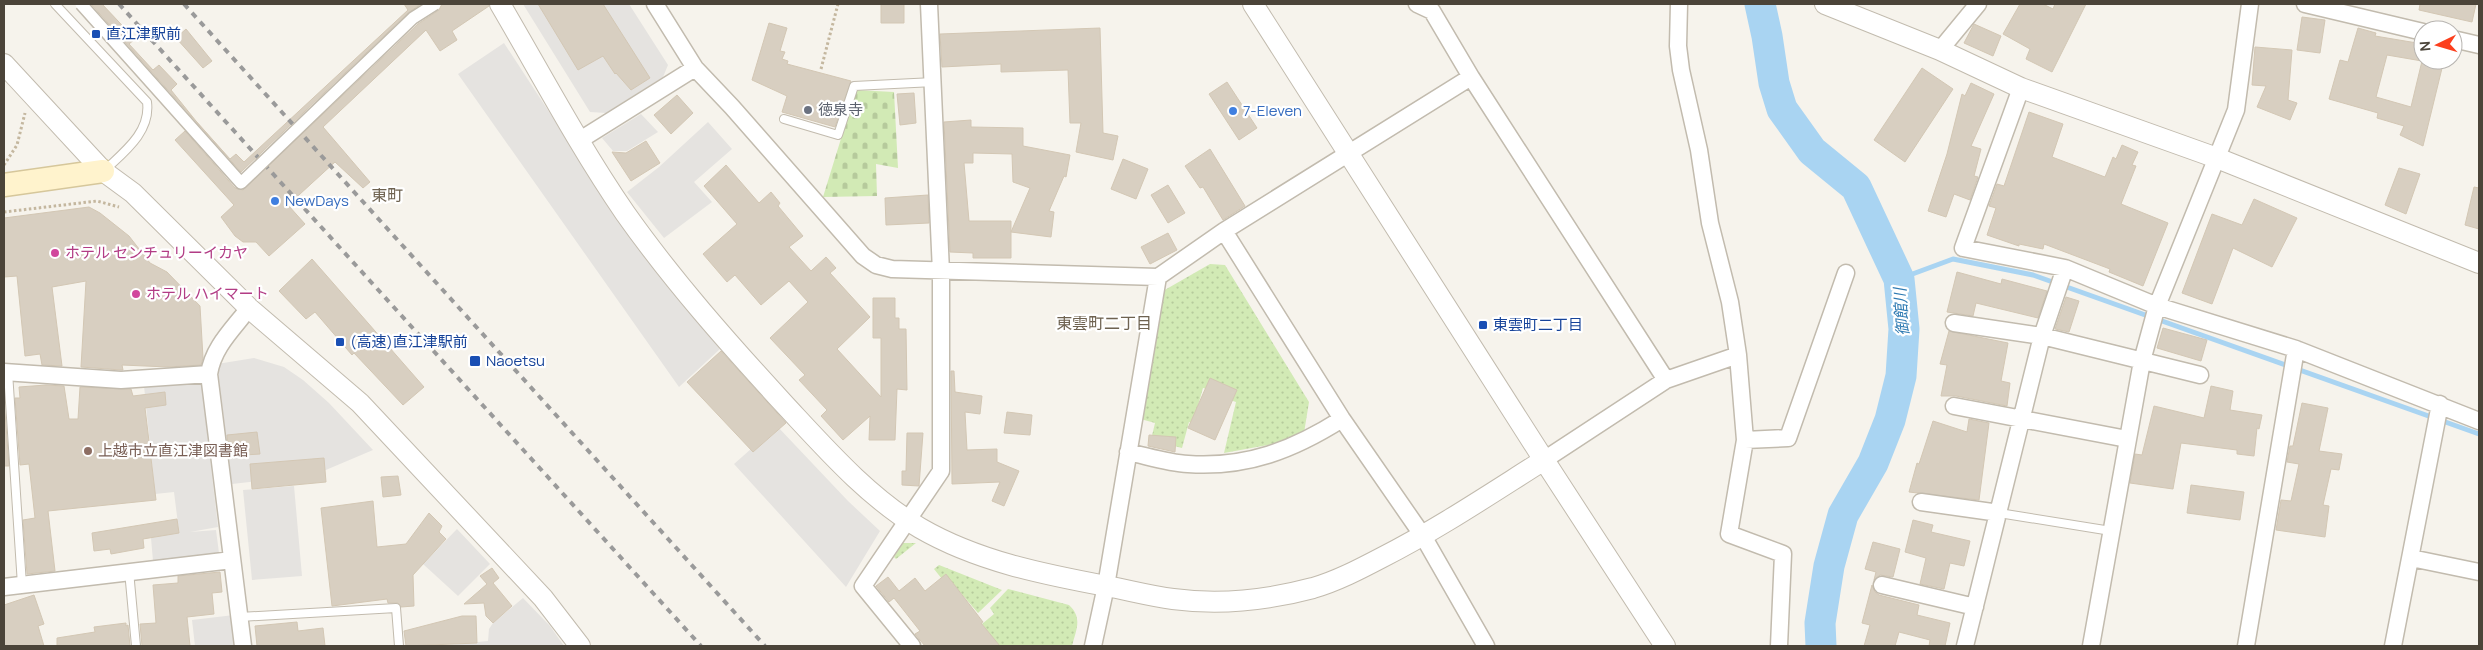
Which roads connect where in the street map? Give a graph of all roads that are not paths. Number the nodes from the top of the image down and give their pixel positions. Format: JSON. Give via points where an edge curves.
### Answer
{"nodes":[{"id":1,"x":55,"y":4,"type":"edge"},
{"id":2,"x":81,"y":4,"type":"edge"},
{"id":3,"x":435,"y":4,"type":"edge"},
{"id":4,"x":500,"y":4,"type":"edge"},
{"id":5,"x":655,"y":4,"type":"edge"},
{"id":6,"x":929,"y":4,"type":"edge"},
{"id":7,"x":1253,"y":4,"type":"edge"},
{"id":8,"x":1417,"y":4,"type":"edge"},
{"id":9,"x":1678,"y":4,"type":"edge"},
{"id":10,"x":1825,"y":4,"type":"edge"},
{"id":11,"x":1978,"y":4,"type":"edge"},
{"id":12,"x":2250,"y":4,"type":"edge"},
{"id":13,"x":2305,"y":4,"type":"edge"},
{"id":14,"x":2413,"y":30,"type":"edge"},
{"id":15,"x":2463,"y":42,"type":"edge"},
{"id":16,"x":2479,"y":45,"type":"edge"},
{"id":17,"x":1940,"y":50,"type":"junction"},
{"id":18,"x":4,"y":64,"type":"edge"},
{"id":19,"x":695,"y":68,"type":"junction"},
{"id":20,"x":1471,"y":77,"type":"junction"},
{"id":21,"x":934,"y":82,"type":"junction"},
{"id":22,"x":2021,"y":88,"type":"junction"},
{"id":23,"x":784,"y":119,"type":"dead end"},
{"id":24,"x":580,"y":140,"type":"junction"},
{"id":25,"x":1350,"y":154,"type":"junction"},
{"id":26,"x":2217,"y":158,"type":"junction"},
{"id":27,"x":103,"y":171,"type":"junction"},
{"id":28,"x":4,"y":185,"type":"edge"},
{"id":29,"x":1224,"y":231,"type":"junction"},
{"id":30,"x":2479,"y":263,"type":"edge"},
{"id":31,"x":2065,"y":268,"type":"junction"},
{"id":32,"x":941,"y":272,"type":"junction"},
{"id":33,"x":1846,"y":272,"type":"dead end"},
{"id":34,"x":1158,"y":277,"type":"junction"},
{"id":35,"x":2157,"y":306,"type":"junction"},
{"id":36,"x":249,"y":308,"type":"junction"},
{"id":37,"x":1954,"y":323,"type":"dead end"},
{"id":38,"x":2042,"y":336,"type":"junction"},
{"id":39,"x":2296,"y":349,"type":"junction"},
{"id":40,"x":1738,"y":355,"type":"junction"},
{"id":41,"x":2142,"y":361,"type":"junction"},
{"id":42,"x":6,"y":372,"type":"edge"},
{"id":43,"x":209,"y":374,"type":"junction"},
{"id":44,"x":2200,"y":375,"type":"dead end"},
{"id":45,"x":1666,"y":380,"type":"junction"},
{"id":46,"x":2440,"y":404,"type":"junction"},
{"id":47,"x":1954,"y":406,"type":"dead end"},
{"id":48,"x":1342,"y":419,"type":"junction"},
{"id":49,"x":2021,"y":420,"type":"junction"},
{"id":50,"x":2479,"y":420,"type":"edge"},
{"id":51,"x":2127,"y":439,"type":"junction"},
{"id":52,"x":1745,"y":440,"type":"junction"},
{"id":53,"x":1128,"y":452,"type":"junction"},
{"id":54,"x":1544,"y":460,"type":"junction"},
{"id":55,"x":1921,"y":502,"type":"dead end"},
{"id":56,"x":1999,"y":513,"type":"junction"},
{"id":57,"x":909,"y":520,"type":"junction"},
{"id":58,"x":2112,"y":531,"type":"junction"},
{"id":59,"x":1423,"y":536,"type":"junction"},
{"id":60,"x":2411,"y":558,"type":"junction"},
{"id":61,"x":232,"y":560,"type":"junction"},
{"id":62,"x":129,"y":571,"type":"junction"},
{"id":63,"x":2479,"y":572,"type":"edge"},
{"id":64,"x":22,"y":585,"type":"junction"},
{"id":65,"x":1882,"y":585,"type":"dead end"},
{"id":66,"x":1106,"y":586,"type":"junction"},
{"id":67,"x":4,"y":587,"type":"edge"},
{"id":68,"x":1975,"y":607,"type":"junction"},
{"id":69,"x":240,"y":617,"type":"junction"},
{"id":70,"x":136,"y":646,"type":"edge"},
{"id":71,"x":243,"y":646,"type":"edge"},
{"id":72,"x":399,"y":646,"type":"edge"},
{"id":73,"x":580,"y":646,"type":"edge"},
{"id":74,"x":912,"y":646,"type":"edge"},
{"id":75,"x":1094,"y":646,"type":"edge"},
{"id":76,"x":1486,"y":646,"type":"edge"},
{"id":77,"x":1665,"y":646,"type":"edge"},
{"id":78,"x":1779,"y":646,"type":"edge"},
{"id":79,"x":1965,"y":646,"type":"edge"},
{"id":80,"x":2091,"y":646,"type":"edge"},
{"id":81,"x":2246,"y":646,"type":"edge"},
{"id":82,"x":2393,"y":646,"type":"edge"}],
"edges":[{"from":1,"to":27,"type":"lane","via":[[147,102],[149,116],[144,129]]},
{"from":2,"to":3,"type":"street","bridge":true,"via":[[241,183],[413,18]]},
{"from":4,"to":24,"type":"street"},
{"from":5,"to":19,"type":"street"},
{"from":6,"to":21,"type":"street"},
{"from":7,"to":25,"type":"street"},
{"from":8,"to":20,"type":"street","via":[[1432,11]]},
{"from":9,"to":40,"type":"street","via":[[1681,70],[1699,150],[1710,222],[1730,302]]},
{"from":10,"to":17,"type":"street"},
{"from":11,"to":17,"type":"street"},
{"from":12,"to":26,"type":"street","via":[[2236,110]]},
{"from":13,"to":14,"type":"street"},
{"from":15,"to":16,"type":"street"},
{"from":17,"to":22,"type":"street"},
{"from":18,"to":27,"type":"street"},
{"from":19,"to":24,"type":"street"},
{"from":19,"to":32,"type":"street","via":[[864,256],[876,265],[892,269]]},
{"from":20,"to":25,"type":"street"},
{"from":20,"to":45,"type":"street"},
{"from":21,"to":23,"type":"lane","via":[[854,86],[838,135]]},
{"from":21,"to":32,"type":"street"},
{"from":22,"to":26,"type":"street"},
{"from":22,"to":31,"type":"street","via":[[1963,248]]},
{"from":24,"to":57,"type":"street","via":[[626,214],[720,332],[831,454]]},
{"from":25,"to":29,"type":"street"},
{"from":25,"to":54,"type":"street"},
{"from":26,"to":30,"type":"street"},
{"from":26,"to":35,"type":"street"},
{"from":27,"to":28,"type":"main road"},
{"from":27,"to":36,"type":"street","via":[[133,193]]},
{"from":29,"to":34,"type":"street"},
{"from":29,"to":48,"type":"street"},
{"from":31,"to":35,"type":"street"},
{"from":31,"to":38,"type":"street"},
{"from":32,"to":34,"type":"street"},
{"from":32,"to":57,"type":"street","via":[[941,471]]},
{"from":33,"to":52,"type":"street","via":[[1788,438]]},
{"from":34,"to":53,"type":"street"},
{"from":35,"to":39,"type":"street"},
{"from":35,"to":41,"type":"street"},
{"from":36,"to":43,"type":"street","via":[[220,344]]},
{"from":36,"to":73,"type":"street","via":[[360,404],[543,598]]},
{"from":37,"to":38,"type":"street"},
{"from":38,"to":41,"type":"street"},
{"from":38,"to":49,"type":"street"},
{"from":39,"to":46,"type":"street"},
{"from":39,"to":81,"type":"street"},
{"from":40,"to":45,"type":"street"},
{"from":40,"to":52,"type":"street"},
{"from":41,"to":44,"type":"street"},
{"from":41,"to":51,"type":"street"},
{"from":42,"to":43,"type":"street","via":[[121,380]]},
{"from":42,"to":64,"type":"lane"},
{"from":43,"to":61,"type":"street"},
{"from":45,"to":54,"type":"street"},
{"from":46,"to":50,"type":"street"},
{"from":46,"to":60,"type":"street"},
{"from":47,"to":49,"type":"street"},
{"from":48,"to":53,"type":"street","via":[[1283,451],[1220,465],[1186,464]]},
{"from":48,"to":59,"type":"street"},
{"from":49,"to":51,"type":"street"},
{"from":49,"to":56,"type":"street"},
{"from":51,"to":58,"type":"street"},
{"from":52,"to":78,"type":"street","via":[[1729,534],[1783,554]]},
{"from":53,"to":66,"type":"street"},
{"from":54,"to":59,"type":"street"},
{"from":54,"to":77,"type":"street"},
{"from":55,"to":56,"type":"street"},
{"from":56,"to":58,"type":"lane"},
{"from":56,"to":68,"type":"street"},
{"from":57,"to":66,"type":"street","via":[[946,541],[1013,566]]},
{"from":57,"to":74,"type":"street","via":[[863,586]]},
{"from":58,"to":80,"type":"street"},
{"from":59,"to":66,"type":"street","via":[[1347,575],[1315,587],[1262,598],[1209,602],[1171,599]]},
{"from":59,"to":76,"type":"street"},
{"from":60,"to":63,"type":"street"},
{"from":60,"to":82,"type":"street"},
{"from":61,"to":62,"type":"street"},
{"from":61,"to":69,"type":"street"},
{"from":62,"to":64,"type":"street"},
{"from":62,"to":70,"type":"lane"},
{"from":64,"to":67,"type":"street"},
{"from":65,"to":68,"type":"street"},
{"from":66,"to":75,"type":"street"},
{"from":68,"to":79,"type":"street"},
{"from":69,"to":71,"type":"street"},
{"from":69,"to":72,"type":"lane","via":[[396,608]]}]}
